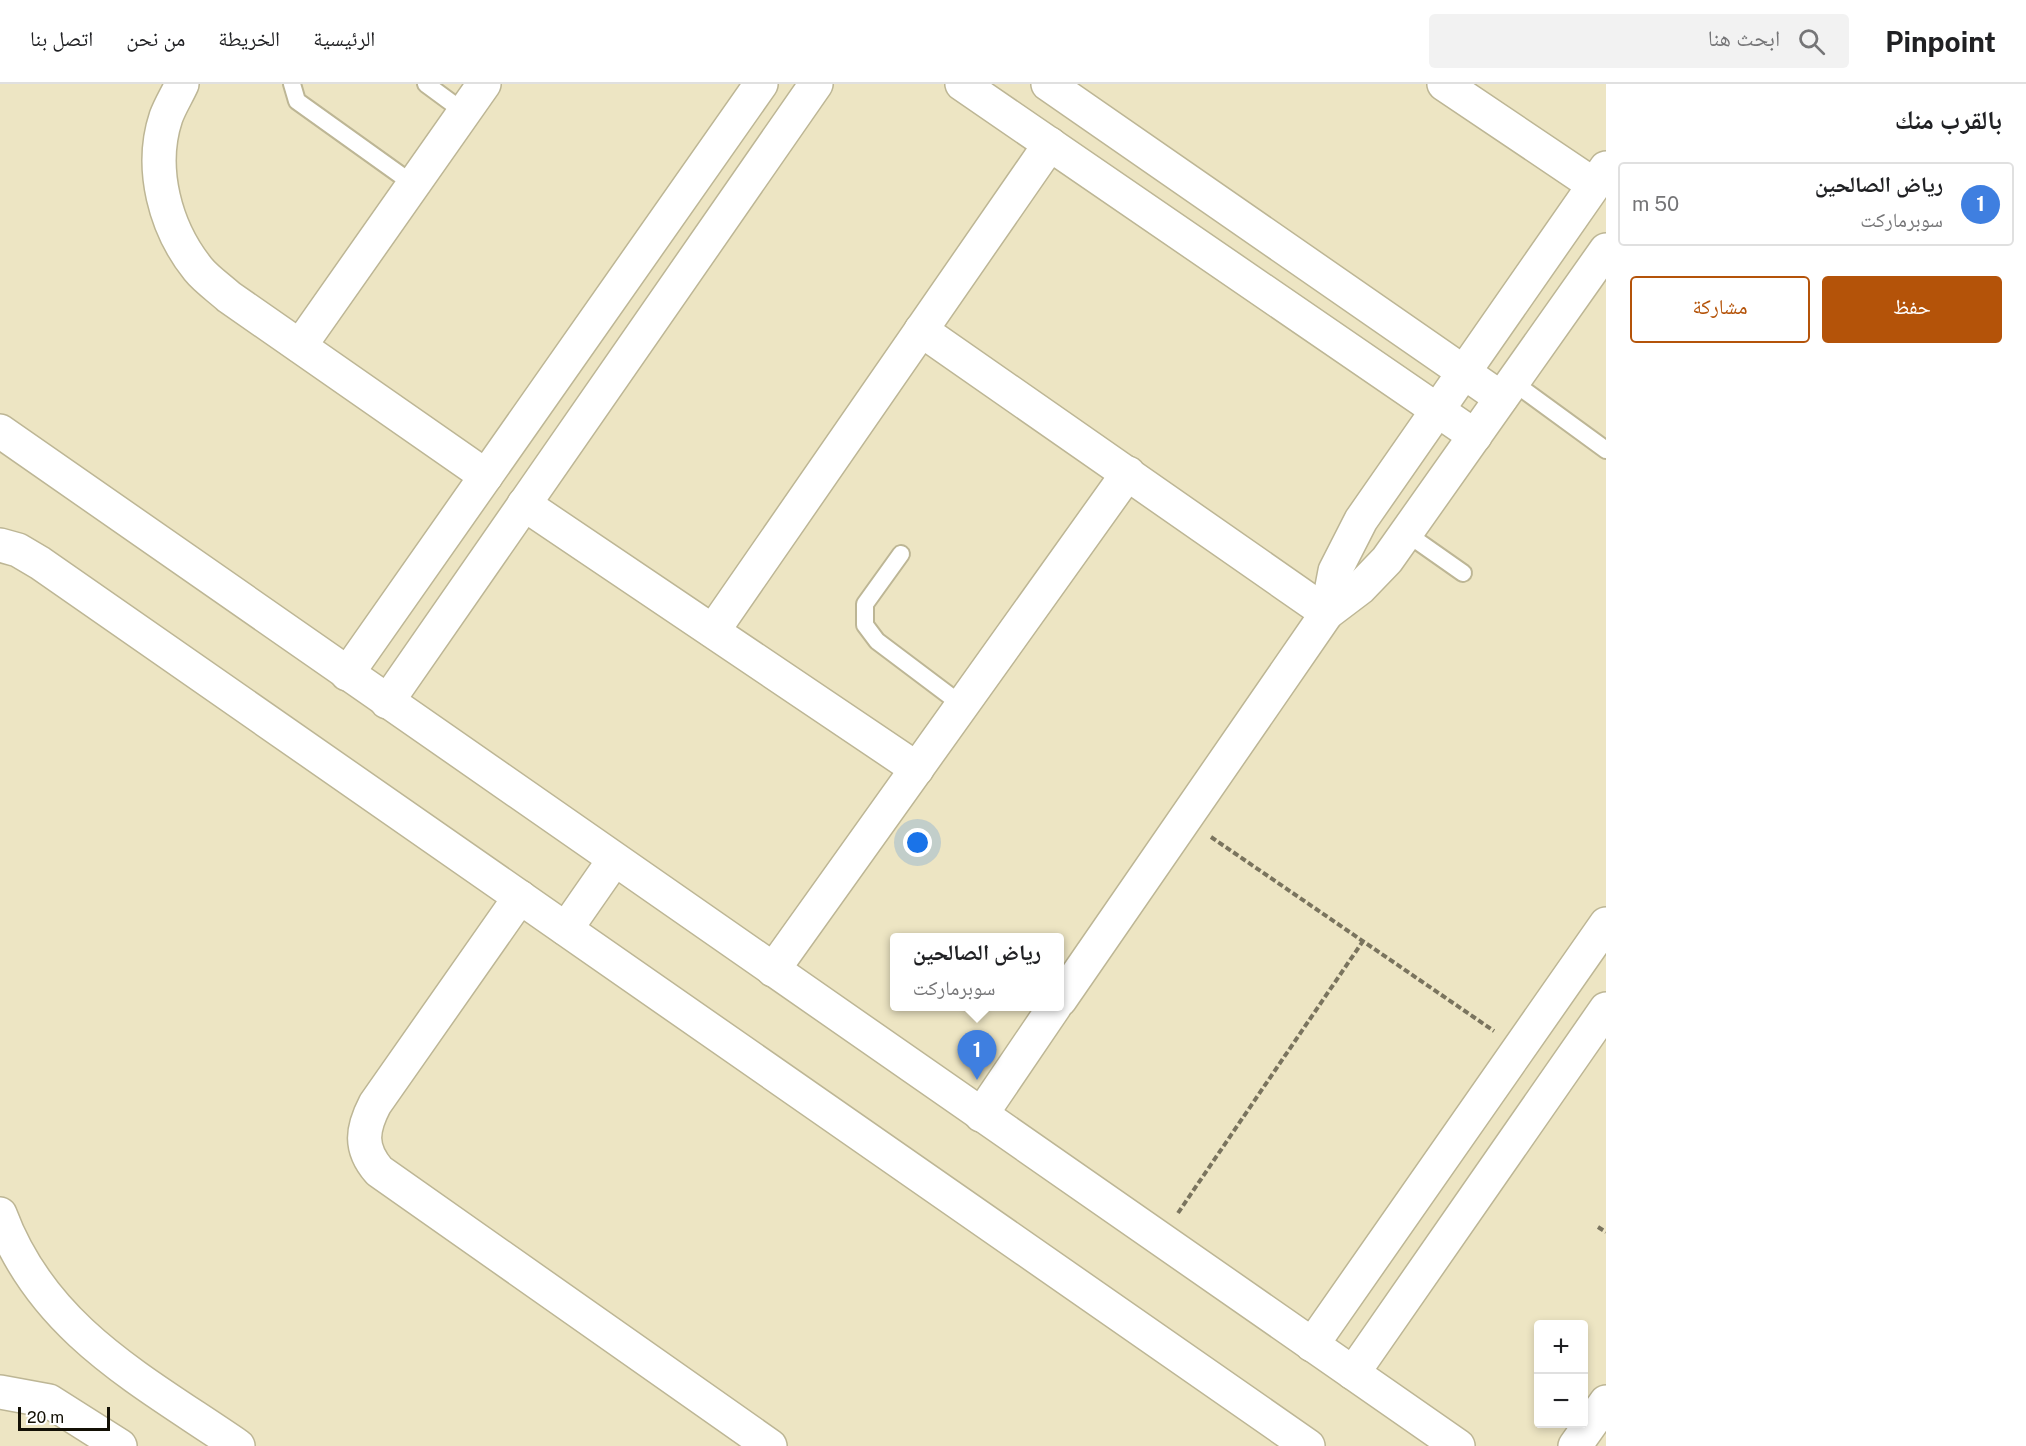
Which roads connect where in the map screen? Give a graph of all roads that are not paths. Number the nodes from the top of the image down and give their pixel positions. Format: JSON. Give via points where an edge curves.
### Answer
{"nodes":[{"id":1,"x":182,"y":84,"type":"edge"},
{"id":2,"x":292,"y":84,"type":"edge"},
{"id":3,"x":426,"y":84,"type":"edge"},
{"id":4,"x":484,"y":84,"type":"edge"},
{"id":5,"x":761,"y":84,"type":"edge"},
{"id":6,"x":816,"y":84,"type":"edge"},
{"id":7,"x":962,"y":84,"type":"edge"},
{"id":8,"x":1048,"y":84,"type":"edge"},
{"id":9,"x":1444,"y":84,"type":"edge"},
{"id":10,"x":1084,"y":94,"type":"edge"},
{"id":11,"x":464,"y":112,"type":"junction"},
{"id":12,"x":1050,"y":144,"type":"junction"},
{"id":13,"x":1600,"y":176,"type":"edge"},
{"id":14,"x":413,"y":184,"type":"junction"},
{"id":15,"x":1606,"y":250,"type":"edge"},
{"id":16,"x":921,"y":330,"type":"junction"},
{"id":17,"x":300,"y":346,"type":"junction"},
{"id":18,"x":1463,"y":372,"type":"junction"},
{"id":19,"x":1507,"y":390,"type":"junction"},
{"id":20,"x":1437,"y":410,"type":"junction"},
{"id":21,"x":0,"y":431,"type":"edge"},
{"id":22,"x":1475,"y":436,"type":"junction"},
{"id":23,"x":1606,"y":450,"type":"edge"},
{"id":24,"x":1128,"y":473,"type":"junction"},
{"id":25,"x":486,"y":476,"type":"junction"},
{"id":26,"x":525,"y":504,"type":"junction"},
{"id":27,"x":1406,"y":533,"type":"junction"},
{"id":28,"x":0,"y":545,"type":"edge"},
{"id":29,"x":901,"y":554,"type":"dead end"},
{"id":30,"x":1463,"y":573,"type":"dead end"},
{"id":31,"x":1327,"y":613,"type":"junction"},
{"id":32,"x":712,"y":631,"type":"junction"},
{"id":33,"x":346,"y":674,"type":"junction"},
{"id":34,"x":387,"y":702,"type":"junction"},
{"id":35,"x":962,"y":705,"type":"junction"},
{"id":36,"x":917,"y":769,"type":"junction"},
{"id":37,"x":614,"y":860,"type":"junction"},
{"id":38,"x":520,"y":897,"type":"junction"},
{"id":39,"x":1606,"y":924,"type":"edge"},
{"id":40,"x":566,"y":929,"type":"junction"},
{"id":41,"x":773,"y":970,"type":"junction"},
{"id":42,"x":1064,"y":993,"type":"edge"},
{"id":43,"x":1606,"y":1010,"type":"edge"},
{"id":44,"x":1052,"y":1011,"type":"edge"},
{"id":45,"x":981,"y":1115,"type":"junction"},
{"id":46,"x":0,"y":1214,"type":"edge"},
{"id":47,"x":1312,"y":1345,"type":"junction"},
{"id":48,"x":1353,"y":1373,"type":"junction"},
{"id":49,"x":0,"y":1392,"type":"edge"},
{"id":50,"x":1606,"y":1402,"type":"edge"},
{"id":51,"x":728,"y":1434,"type":"edge"},
{"id":52,"x":120,"y":1446,"type":"edge"},
{"id":53,"x":238,"y":1446,"type":"edge"},
{"id":54,"x":770,"y":1446,"type":"edge"},
{"id":55,"x":1308,"y":1446,"type":"edge"},
{"id":56,"x":1458,"y":1446,"type":"edge"},
{"id":57,"x":1575,"y":1446,"type":"edge"}],
"edges":[{"from":1,"to":17,"type":"street","via":[[166,117],[159,157],[163,197],[176,236],[198,270],[228,297]]},
{"from":2,"to":14,"type":"lane","via":[[297,101]]},
{"from":3,"to":11,"type":"lane"},
{"from":4,"to":11,"type":"street"},
{"from":5,"to":25,"type":"street"},
{"from":6,"to":26,"type":"street"},
{"from":7,"to":12,"type":"street"},
{"from":8,"to":10,"type":"street"},
{"from":9,"to":13,"type":"street"},
{"from":10,"to":18,"type":"street"},
{"from":11,"to":14,"type":"street"},
{"from":12,"to":16,"type":"street"},
{"from":12,"to":20,"type":"street"},
{"from":13,"to":18,"type":"street"},
{"from":14,"to":17,"type":"street"},
{"from":15,"to":19,"type":"street"},
{"from":16,"to":24,"type":"street"},
{"from":16,"to":32,"type":"street"},
{"from":17,"to":25,"type":"street"},
{"from":18,"to":19,"type":"street"},
{"from":18,"to":20,"type":"street"},
{"from":19,"to":22,"type":"street"},
{"from":19,"to":23,"type":"lane"},
{"from":20,"to":22,"type":"street"},
{"from":20,"to":31,"type":"street","via":[[1351,535],[1335,571]]},
{"from":21,"to":33,"type":"street"},
{"from":22,"to":27,"type":"street"},
{"from":24,"to":31,"type":"street"},
{"from":24,"to":35,"type":"street"},
{"from":25,"to":33,"type":"street"},
{"from":26,"to":32,"type":"street"},
{"from":26,"to":34,"type":"street"},
{"from":27,"to":30,"type":"lane"},
{"from":27,"to":31,"type":"street","via":[[1375,574]]},
{"from":28,"to":38,"type":"street","via":[[40,563]]},
{"from":29,"to":35,"type":"lane","via":[[865,604],[865,625],[877,641]]},
{"from":31,"to":42,"type":"street"},
{"from":32,"to":36,"type":"street"},
{"from":33,"to":34,"type":"street"},
{"from":34,"to":37,"type":"street"},
{"from":35,"to":36,"type":"street"},
{"from":36,"to":41,"type":"street"},
{"from":37,"to":40,"type":"street"},
{"from":37,"to":41,"type":"street"},
{"from":38,"to":40,"type":"street"},
{"from":38,"to":51,"type":"street","via":[[375,1104],[363,1140],[368,1158],[389,1178]]},
{"from":39,"to":47,"type":"street"},
{"from":40,"to":55,"type":"street"},
{"from":41,"to":45,"type":"street"},
{"from":43,"to":48,"type":"street"},
{"from":44,"to":45,"type":"street"},
{"from":45,"to":47,"type":"street"},
{"from":46,"to":53,"type":"street","via":[[28,1273],[82,1336]]},
{"from":47,"to":48,"type":"street"},
{"from":48,"to":56,"type":"street"},
{"from":49,"to":52,"type":"street","via":[[49,1401]]},
{"from":50,"to":57,"type":"street"},
{"from":51,"to":54,"type":"street"}]}
